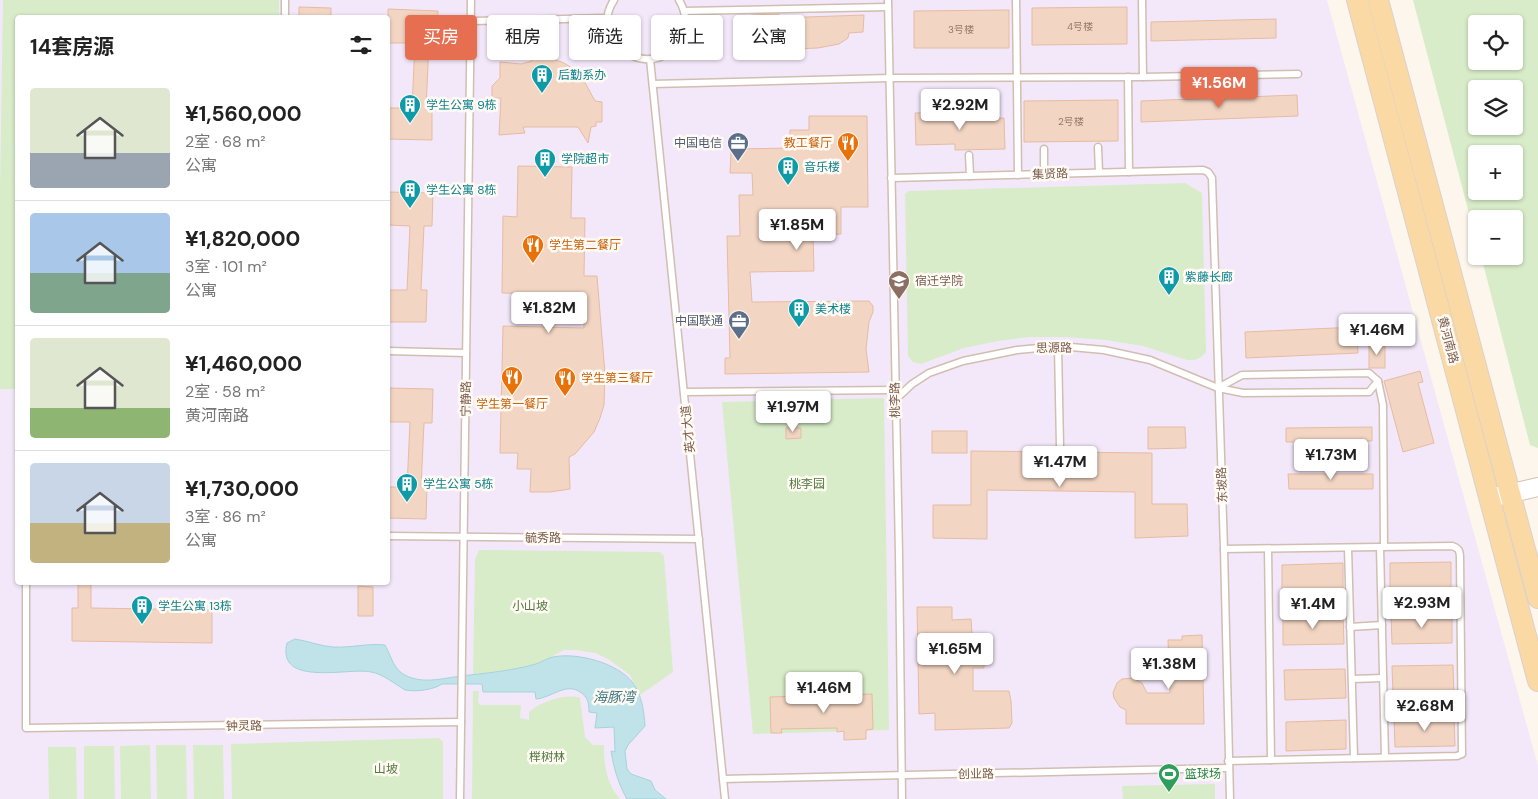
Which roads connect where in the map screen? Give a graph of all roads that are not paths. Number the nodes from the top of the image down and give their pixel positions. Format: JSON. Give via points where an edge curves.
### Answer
{"nodes":[{"id":1,"x":285,"y":0,"type":"edge"},
{"id":2,"x":471,"y":0,"type":"edge"},
{"id":3,"x":614,"y":0,"type":"edge"},
{"id":4,"x":679,"y":0,"type":"edge"},
{"id":5,"x":888,"y":0,"type":"edge"},
{"id":6,"x":1016,"y":0,"type":"edge"},
{"id":7,"x":1142,"y":0,"type":"edge"},
{"id":8,"x":1357,"y":0,"type":"edge"},
{"id":9,"x":1378,"y":0,"type":"edge"},
{"id":10,"x":888,"y":8,"type":"junction"},
{"id":11,"x":684,"y":11,"type":"junction"},
{"id":12,"x":285,"y":15,"type":"edge"},
{"id":13,"x":471,"y":15,"type":"edge"},
{"id":14,"x":609,"y":15,"type":"edge"},
{"id":15,"x":569,"y":19,"type":"edge"},
{"id":16,"x":477,"y":21,"type":"edge"},
{"id":17,"x":641,"y":58,"type":"edge"},
{"id":18,"x":650,"y":59,"type":"junction"},
{"id":19,"x":470,"y":60,"type":"edge"},
{"id":20,"x":1298,"y":74,"type":"dead end"},
{"id":21,"x":1128,"y":77,"type":"junction"},
{"id":22,"x":1143,"y":77,"type":"junction"},
{"id":23,"x":890,"y":78,"type":"junction"},
{"id":24,"x":1017,"y":78,"type":"junction"},
{"id":25,"x":653,"y":84,"type":"junction"},
{"id":26,"x":1098,"y":147,"type":"dead end"},
{"id":27,"x":1044,"y":149,"type":"dead end"},
{"id":28,"x":969,"y":155,"type":"dead end"},
{"id":29,"x":1099,"y":172,"type":"junction"},
{"id":30,"x":1129,"y":172,"type":"junction"},
{"id":31,"x":1208,"y":172,"type":"joint"},
{"id":32,"x":1044,"y":174,"type":"junction"},
{"id":33,"x":1018,"y":175,"type":"junction"},
{"id":34,"x":970,"y":176,"type":"junction"},
{"id":35,"x":891,"y":178,"type":"junction"},
{"id":36,"x":1058,"y":346,"type":"junction"},
{"id":37,"x":390,"y":352,"type":"edge"},
{"id":38,"x":466,"y":353,"type":"junction"},
{"id":39,"x":1378,"y":382,"type":"junction"},
{"id":40,"x":1218,"y":388,"type":"junction"},
{"id":41,"x":895,"y":390,"type":"junction"},
{"id":42,"x":684,"y":392,"type":"junction"},
{"id":43,"x":895,"y":400,"type":"junction"},
{"id":44,"x":1060,"y":447,"type":"dead end"},
{"id":45,"x":1538,"y":487,"type":"edge"},
{"id":46,"x":1510,"y":493,"type":"junction"},
{"id":47,"x":1490,"y":498,"type":"junction"},
{"id":48,"x":390,"y":536,"type":"edge"},
{"id":49,"x":464,"y":537,"type":"junction"},
{"id":50,"x":699,"y":539,"type":"junction"},
{"id":51,"x":1382,"y":547,"type":"junction"},
{"id":52,"x":1348,"y":548,"type":"junction"},
{"id":53,"x":1224,"y":549,"type":"junction"},
{"id":54,"x":1268,"y":549,"type":"junction"},
{"id":55,"x":26,"y":585,"type":"edge"},
{"id":56,"x":1538,"y":598,"type":"edge"},
{"id":57,"x":1382,"y":625,"type":"junction"},
{"id":58,"x":1350,"y":626,"type":"junction"},
{"id":59,"x":1383,"y":678,"type":"junction"},
{"id":60,"x":1352,"y":679,"type":"junction"},
{"id":61,"x":1538,"y":680,"type":"edge"},
{"id":62,"x":461,"y":722,"type":"junction"},
{"id":63,"x":1385,"y":757,"type":"junction"},
{"id":64,"x":1354,"y":758,"type":"junction"},
{"id":65,"x":1271,"y":760,"type":"junction"},
{"id":66,"x":1229,"y":765,"type":"junction"},
{"id":67,"x":902,"y":775,"type":"junction"},
{"id":68,"x":723,"y":779,"type":"junction"},
{"id":69,"x":460,"y":799,"type":"edge"},
{"id":70,"x":725,"y":799,"type":"edge"},
{"id":71,"x":902,"y":799,"type":"edge"},
{"id":72,"x":1230,"y":799,"type":"edge"}],
"edges":[{"from":1,"to":12,"type":"lane"},
{"from":2,"to":13,"type":"lane","name":"宁静路"},
{"from":3,"to":14,"type":"lane"},
{"from":4,"to":11,"type":"lane"},
{"from":5,"to":10,"type":"lane","name":"桃李路"},
{"from":6,"to":24,"type":"lane"},
{"from":7,"to":22,"type":"lane"},
{"from":8,"to":47,"type":"main road","name":"黄河南路"},
{"from":9,"to":46,"type":"main road","name":"黄河南路"},
{"from":10,"to":11,"type":"lane"},
{"from":10,"to":23,"type":"lane","name":"桃李路"},
{"from":11,"to":18,"type":"lane","via":[[685,29],[680,40],[672,50]]},
{"from":15,"to":16,"type":"lane"},
{"from":17,"to":18,"type":"lane"},
{"from":18,"to":25,"type":"lane","name":"英才大道"},
{"from":19,"to":38,"type":"lane","name":"宁静路"},
{"from":20,"to":22,"type":"lane"},
{"from":21,"to":22,"type":"lane"},
{"from":21,"to":24,"type":"lane"},
{"from":21,"to":30,"type":"lane"},
{"from":23,"to":24,"type":"lane"},
{"from":23,"to":25,"type":"lane"},
{"from":23,"to":35,"type":"lane","name":"桃李路"},
{"from":24,"to":33,"type":"lane"},
{"from":25,"to":42,"type":"lane","name":"英才大道"},
{"from":26,"to":29,"type":"lane"},
{"from":27,"to":32,"type":"lane"},
{"from":28,"to":34,"type":"lane"},
{"from":29,"to":30,"type":"lane","name":"集贤路"},
{"from":29,"to":32,"type":"lane","name":"集贤路"},
{"from":30,"to":31,"type":"lane","name":"集贤路"},
{"from":31,"to":40,"type":"lane","name":"东坡路","via":[[1213,185]]},
{"from":32,"to":33,"type":"lane","name":"集贤路"},
{"from":33,"to":34,"type":"lane","name":"集贤路"},
{"from":34,"to":35,"type":"lane","name":"集贤路"},
{"from":35,"to":41,"type":"lane","name":"桃李路"},
{"from":36,"to":40,"type":"lane","name":"思源路","via":[[1104,350],[1150,360]]},
{"from":36,"to":43,"type":"lane","name":"思源路","via":[[963,360],[929,373]]},
{"from":36,"to":44,"type":"lane"},
{"from":37,"to":38,"type":"lane"},
{"from":38,"to":49,"type":"lane","name":"宁静路"},
{"from":39,"to":40,"type":"lane","name":"思源路","via":[[1369,392],[1243,393]]},
{"from":39,"to":40,"type":"lane","via":[[1369,373],[1242,375]]},
{"from":39,"to":51,"type":"lane","via":[[1383,405]]},
{"from":40,"to":53,"type":"lane","name":"东坡路"},
{"from":41,"to":42,"type":"lane"},
{"from":41,"to":43,"type":"lane","name":"桃李路"},
{"from":42,"to":50,"type":"lane","name":"英才大道"},
{"from":43,"to":67,"type":"lane","name":"桃李路"},
{"from":45,"to":46,"type":"street"},
{"from":46,"to":47,"type":"street"},
{"from":46,"to":56,"type":"main road","name":"黄河南路"},
{"from":47,"to":61,"type":"main road","name":"黄河南路"},
{"from":48,"to":49,"type":"lane","name":"毓秀路"},
{"from":49,"to":50,"type":"lane","name":"毓秀路"},
{"from":49,"to":62,"type":"lane","name":"宁静路"},
{"from":50,"to":68,"type":"lane","name":"英才大道"},
{"from":51,"to":52,"type":"lane"},
{"from":51,"to":57,"type":"lane"},
{"from":51,"to":63,"type":"lane","name":"创业路","via":[[1452,546],[1460,551],[1463,749],[1457,756]]},
{"from":52,"to":54,"type":"lane"},
{"from":52,"to":58,"type":"lane"},
{"from":53,"to":54,"type":"lane"},
{"from":53,"to":66,"type":"lane","name":"东坡路"},
{"from":54,"to":65,"type":"lane"},
{"from":55,"to":62,"type":"lane","name":"钟灵路","via":[[26,728]]},
{"from":57,"to":58,"type":"lane"},
{"from":57,"to":59,"type":"lane"},
{"from":58,"to":60,"type":"lane"},
{"from":59,"to":60,"type":"lane"},
{"from":59,"to":63,"type":"lane"},
{"from":60,"to":64,"type":"lane"},
{"from":62,"to":69,"type":"lane","name":"宁静路"},
{"from":63,"to":64,"type":"lane","name":"创业路"},
{"from":64,"to":65,"type":"lane","name":"创业路"},
{"from":65,"to":66,"type":"lane","name":"创业路"},
{"from":66,"to":67,"type":"lane","name":"创业路"},
{"from":66,"to":72,"type":"lane","name":"东坡路"},
{"from":67,"to":68,"type":"lane","name":"创业路"},
{"from":67,"to":71,"type":"lane","name":"桃李路"},
{"from":68,"to":70,"type":"lane","name":"英才大道"}]}
